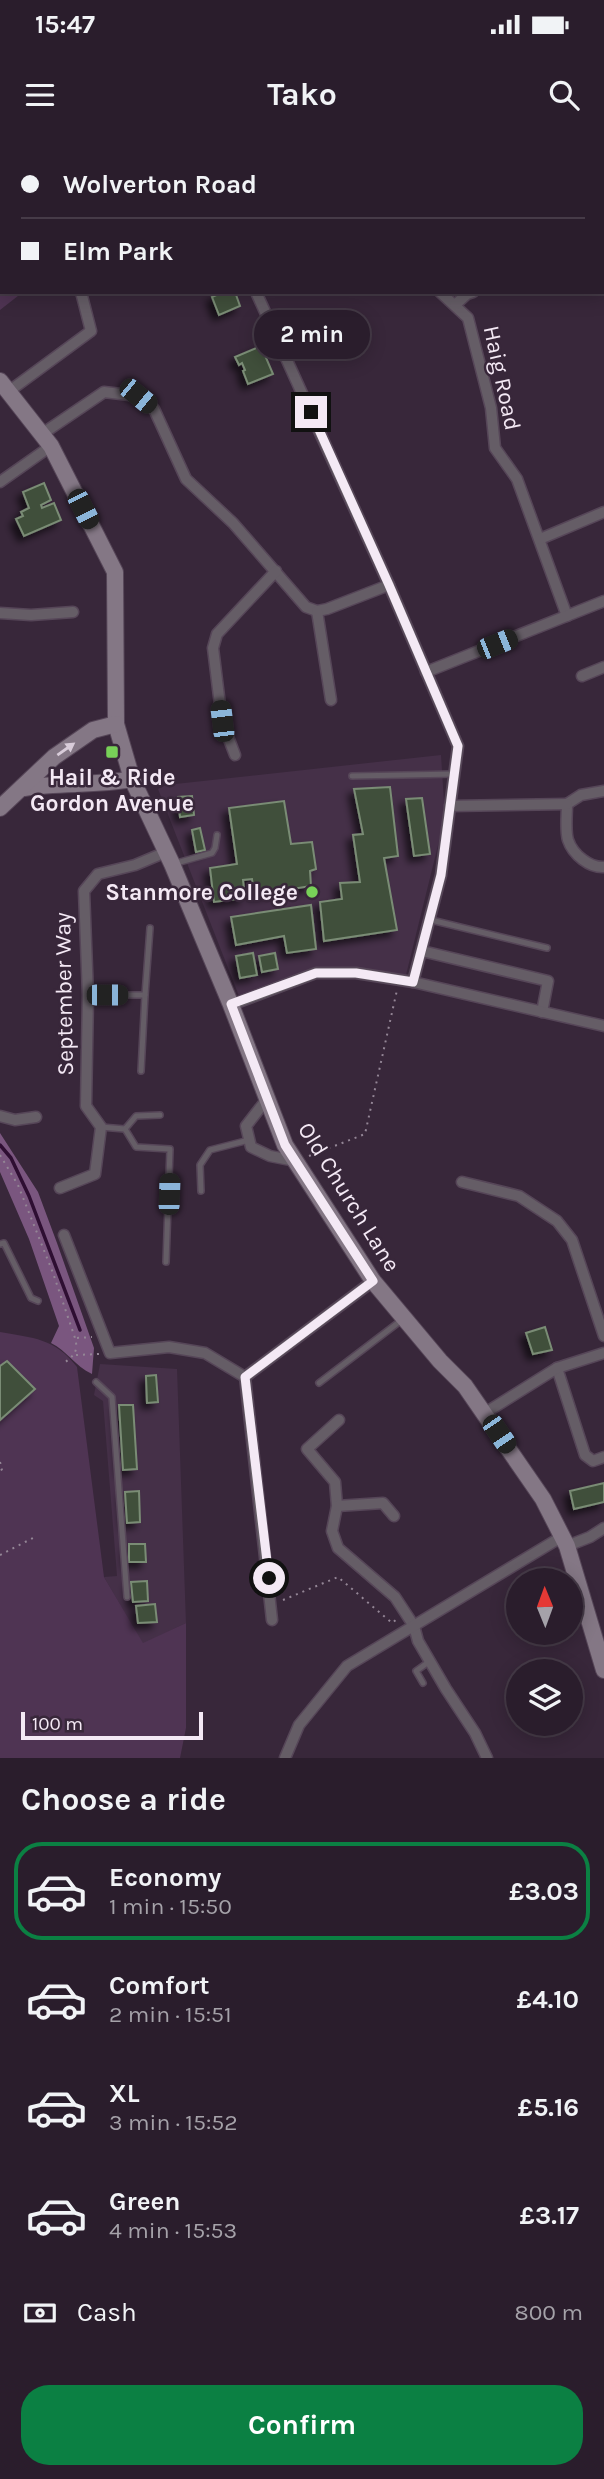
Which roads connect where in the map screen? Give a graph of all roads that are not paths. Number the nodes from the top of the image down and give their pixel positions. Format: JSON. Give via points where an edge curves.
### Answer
{"nodes":[{"id":1,"x":82,"y":294,"type":"edge"},
{"id":2,"x":257,"y":294,"type":"edge"},
{"id":3,"x":442,"y":294,"type":"edge"},
{"id":4,"x":467,"y":294,"type":"edge"},
{"id":5,"x":455,"y":305,"type":"junction"},
{"id":6,"x":4,"y":386,"type":"edge"},
{"id":7,"x":46,"y":440,"type":"junction"},
{"id":8,"x":0,"y":482,"type":"edge"},
{"id":9,"x":604,"y":512,"type":"edge"},
{"id":10,"x":540,"y":539,"type":"junction"},
{"id":11,"x":276,"y":571,"type":"junction"},
{"id":12,"x":389,"y":585,"type":"junction"},
{"id":13,"x":604,"y":601,"type":"edge"},
{"id":14,"x":317,"y":611,"type":"junction"},
{"id":15,"x":73,"y":612,"type":"dead end"},
{"id":16,"x":0,"y":613,"type":"edge"},
{"id":17,"x":567,"y":616,"type":"junction"},
{"id":18,"x":604,"y":667,"type":"edge"},
{"id":19,"x":426,"y":672,"type":"junction"},
{"id":20,"x":582,"y":676,"type":"dead end"},
{"id":21,"x":331,"y":700,"type":"dead end"},
{"id":22,"x":116,"y":724,"type":"junction"},
{"id":23,"x":235,"y":755,"type":"dead end"},
{"id":24,"x":455,"y":774,"type":"junction"},
{"id":25,"x":352,"y":776,"type":"dead end"},
{"id":26,"x":132,"y":779,"type":"junction"},
{"id":27,"x":24,"y":788,"type":"junction"},
{"id":28,"x":604,"y":790,"type":"edge"},
{"id":29,"x":567,"y":804,"type":"junction"},
{"id":30,"x":450,"y":806,"type":"junction"},
{"id":31,"x":0,"y":808,"type":"edge"},
{"id":32,"x":217,"y":835,"type":"dead end"},
{"id":33,"x":169,"y":858,"type":"junction"},
{"id":34,"x":604,"y":867,"type":"edge"},
{"id":35,"x":431,"y":920,"type":"junction"},
{"id":36,"x":149,"y":928,"type":"dead end"},
{"id":37,"x":547,"y":948,"type":"dead end"},
{"id":38,"x":422,"y":951,"type":"junction"},
{"id":39,"x":413,"y":982,"type":"junction"},
{"id":40,"x":88,"y":995,"type":"junction"},
{"id":41,"x":145,"y":995,"type":"junction"},
{"id":42,"x":231,"y":1004,"type":"junction"},
{"id":43,"x":542,"y":1012,"type":"junction"},
{"id":44,"x":604,"y":1026,"type":"edge"},
{"id":45,"x":141,"y":1071,"type":"dead end"},
{"id":46,"x":267,"y":1099,"type":"junction"},
{"id":47,"x":160,"y":1115,"type":"dead end"},
{"id":48,"x":0,"y":1116,"type":"edge"},
{"id":49,"x":36,"y":1116,"type":"dead end"},
{"id":50,"x":101,"y":1127,"type":"junction"},
{"id":51,"x":125,"y":1129,"type":"junction"},
{"id":52,"x":249,"y":1140,"type":"junction"},
{"id":53,"x":295,"y":1161,"type":"junction"},
{"id":54,"x":462,"y":1182,"type":"dead end"},
{"id":55,"x":60,"y":1188,"type":"dead end"},
{"id":56,"x":201,"y":1191,"type":"dead end"},
{"id":57,"x":64,"y":1235,"type":"dead end"},
{"id":58,"x":0,"y":1244,"type":"edge"},
{"id":59,"x":166,"y":1262,"type":"dead end"},
{"id":60,"x":373,"y":1281,"type":"junction"},
{"id":61,"x":38,"y":1301,"type":"dead end"},
{"id":62,"x":404,"y":1318,"type":"junction"},
{"id":63,"x":604,"y":1336,"type":"edge"},
{"id":64,"x":604,"y":1353,"type":"edge"},
{"id":65,"x":557,"y":1368,"type":"junction"},
{"id":66,"x":245,"y":1377,"type":"junction"},
{"id":67,"x":96,"y":1382,"type":"dead end"},
{"id":68,"x":319,"y":1382,"type":"dead end"},
{"id":69,"x":485,"y":1413,"type":"junction"},
{"id":70,"x":339,"y":1420,"type":"dead end"},
{"id":71,"x":604,"y":1457,"type":"edge"},
{"id":72,"x":337,"y":1506,"type":"junction"},
{"id":73,"x":394,"y":1516,"type":"dead end"},
{"id":74,"x":604,"y":1528,"type":"edge"},
{"id":75,"x":565,"y":1541,"type":"junction"},
{"id":76,"x":127,"y":1597,"type":"dead end"},
{"id":77,"x":272,"y":1620,"type":"dead end"},
{"id":78,"x":414,"y":1626,"type":"junction"},
{"id":79,"x":430,"y":1661,"type":"junction"},
{"id":80,"x":604,"y":1670,"type":"edge"},
{"id":81,"x":423,"y":1683,"type":"dead end"},
{"id":82,"x":285,"y":1758,"type":"edge"},
{"id":83,"x":487,"y":1758,"type":"edge"}],
"edges":[{"from":1,"to":6,"type":"street","via":[[92,331]]},
{"from":2,"to":12,"type":"street"},
{"from":3,"to":5,"type":"street","name":"Haig Road"},
{"from":4,"to":5,"type":"street"},
{"from":5,"to":10,"type":"street","name":"Haig Road","via":[[468,318],[491,408],[495,448],[517,479]]},
{"from":6,"to":7,"type":"street","name":"Old Church Lane"},
{"from":7,"to":8,"type":"street"},
{"from":7,"to":11,"type":"street","via":[[104,392],[138,396],[154,409],[186,479]]},
{"from":7,"to":22,"type":"street","name":"Old Church Lane","via":[[115,572]]},
{"from":9,"to":10,"type":"street"},
{"from":10,"to":17,"type":"street","name":"Haig Road"},
{"from":11,"to":14,"type":"street","via":[[296,598]]},
{"from":11,"to":23,"type":"street","via":[[217,634],[213,648],[222,721]]},
{"from":12,"to":14,"type":"street"},
{"from":12,"to":19,"type":"street"},
{"from":13,"to":17,"type":"street"},
{"from":14,"to":21,"type":"street"},
{"from":15,"to":16,"type":"street"},
{"from":17,"to":19,"type":"street"},
{"from":18,"to":20,"type":"street"},
{"from":19,"to":24,"type":"street","via":[[458,746]]},
{"from":22,"to":26,"type":"street","name":"Old Church Lane"},
{"from":27,"to":22,"type":"street","one_way":true,"via":[[54,757],[93,730]]},
{"from":24,"to":25,"type":"lane"},
{"from":24,"to":30,"type":"street"},
{"from":26,"to":27,"type":"street"},
{"from":26,"to":33,"type":"street","name":"Old Church Lane"},
{"from":27,"to":31,"type":"street"},
{"from":28,"to":29,"type":"street"},
{"from":29,"to":30,"type":"street"},
{"from":29,"to":34,"type":"street","via":[[568,840],[594,868]]},
{"from":30,"to":35,"type":"street"},
{"from":32,"to":33,"type":"lane","via":[[212,853]]},
{"from":33,"to":40,"type":"street","name":"September Way","via":[[98,874],[84,891]]},
{"from":33,"to":42,"type":"street","name":"Old Church Lane"},
{"from":35,"to":37,"type":"lane"},
{"from":35,"to":38,"type":"street"},
{"from":36,"to":41,"type":"lane"},
{"from":38,"to":39,"type":"street"},
{"from":38,"to":43,"type":"street","via":[[548,981]]},
{"from":39,"to":42,"type":"street","via":[[356,973],[316,973]]},
{"from":39,"to":43,"type":"street"},
{"from":40,"to":41,"type":"lane"},
{"from":40,"to":50,"type":"street","name":"September Way","via":[[86,1106]]},
{"from":41,"to":45,"type":"lane"},
{"from":42,"to":46,"type":"street","name":"Old Church Lane"},
{"from":43,"to":44,"type":"street"},
{"from":46,"to":52,"type":"street","via":[[246,1126]]},
{"from":46,"to":53,"type":"street","name":"Old Church Lane"},
{"from":47,"to":51,"type":"lane","via":[[136,1116]]},
{"from":48,"to":49,"type":"street","via":[[15,1120]]},
{"from":50,"to":51,"type":"lane"},
{"from":50,"to":55,"type":"street","via":[[95,1174]]},
{"from":51,"to":59,"type":"lane","via":[[136,1147],[170,1149]]},
{"from":52,"to":53,"type":"street","via":[[251,1147]]},
{"from":52,"to":56,"type":"lane","via":[[210,1150],[200,1165]]},
{"from":53,"to":60,"type":"street","name":"Old Church Lane"},
{"from":54,"to":63,"type":"street","via":[[519,1196],[557,1221],[572,1240]]},
{"from":57,"to":66,"type":"street","via":[[110,1353],[169,1347],[205,1353]]},
{"from":58,"to":61,"type":"lane","via":[[4,1243],[31,1298]]},
{"from":60,"to":62,"type":"street","name":"Old Church Lane"},
{"from":60,"to":66,"type":"street"},
{"from":62,"to":68,"type":"lane"},
{"from":62,"to":69,"type":"street","name":"Old Church Lane"},
{"from":64,"to":65,"type":"street"},
{"from":65,"to":69,"type":"street"},
{"from":65,"to":71,"type":"street","via":[[585,1455],[593,1461]]},
{"from":66,"to":77,"type":"street"},
{"from":67,"to":76,"type":"lane","via":[[112,1397]]},
{"from":69,"to":75,"type":"street","name":"Old Church Lane","via":[[543,1499]]},
{"from":70,"to":72,"type":"street","via":[[307,1449],[335,1482]]},
{"from":72,"to":73,"type":"street","via":[[383,1503]]},
{"from":72,"to":78,"type":"street","via":[[332,1531],[338,1548],[395,1597]]},
{"from":74,"to":75,"type":"street","via":[[590,1537]]},
{"from":75,"to":78,"type":"street"},
{"from":75,"to":80,"type":"street","name":"Old Church Lane"},
{"from":78,"to":79,"type":"street"},
{"from":78,"to":82,"type":"street","via":[[347,1666],[299,1725]]},
{"from":79,"to":81,"type":"lane","via":[[416,1671]]},
{"from":79,"to":83,"type":"street"}]}
